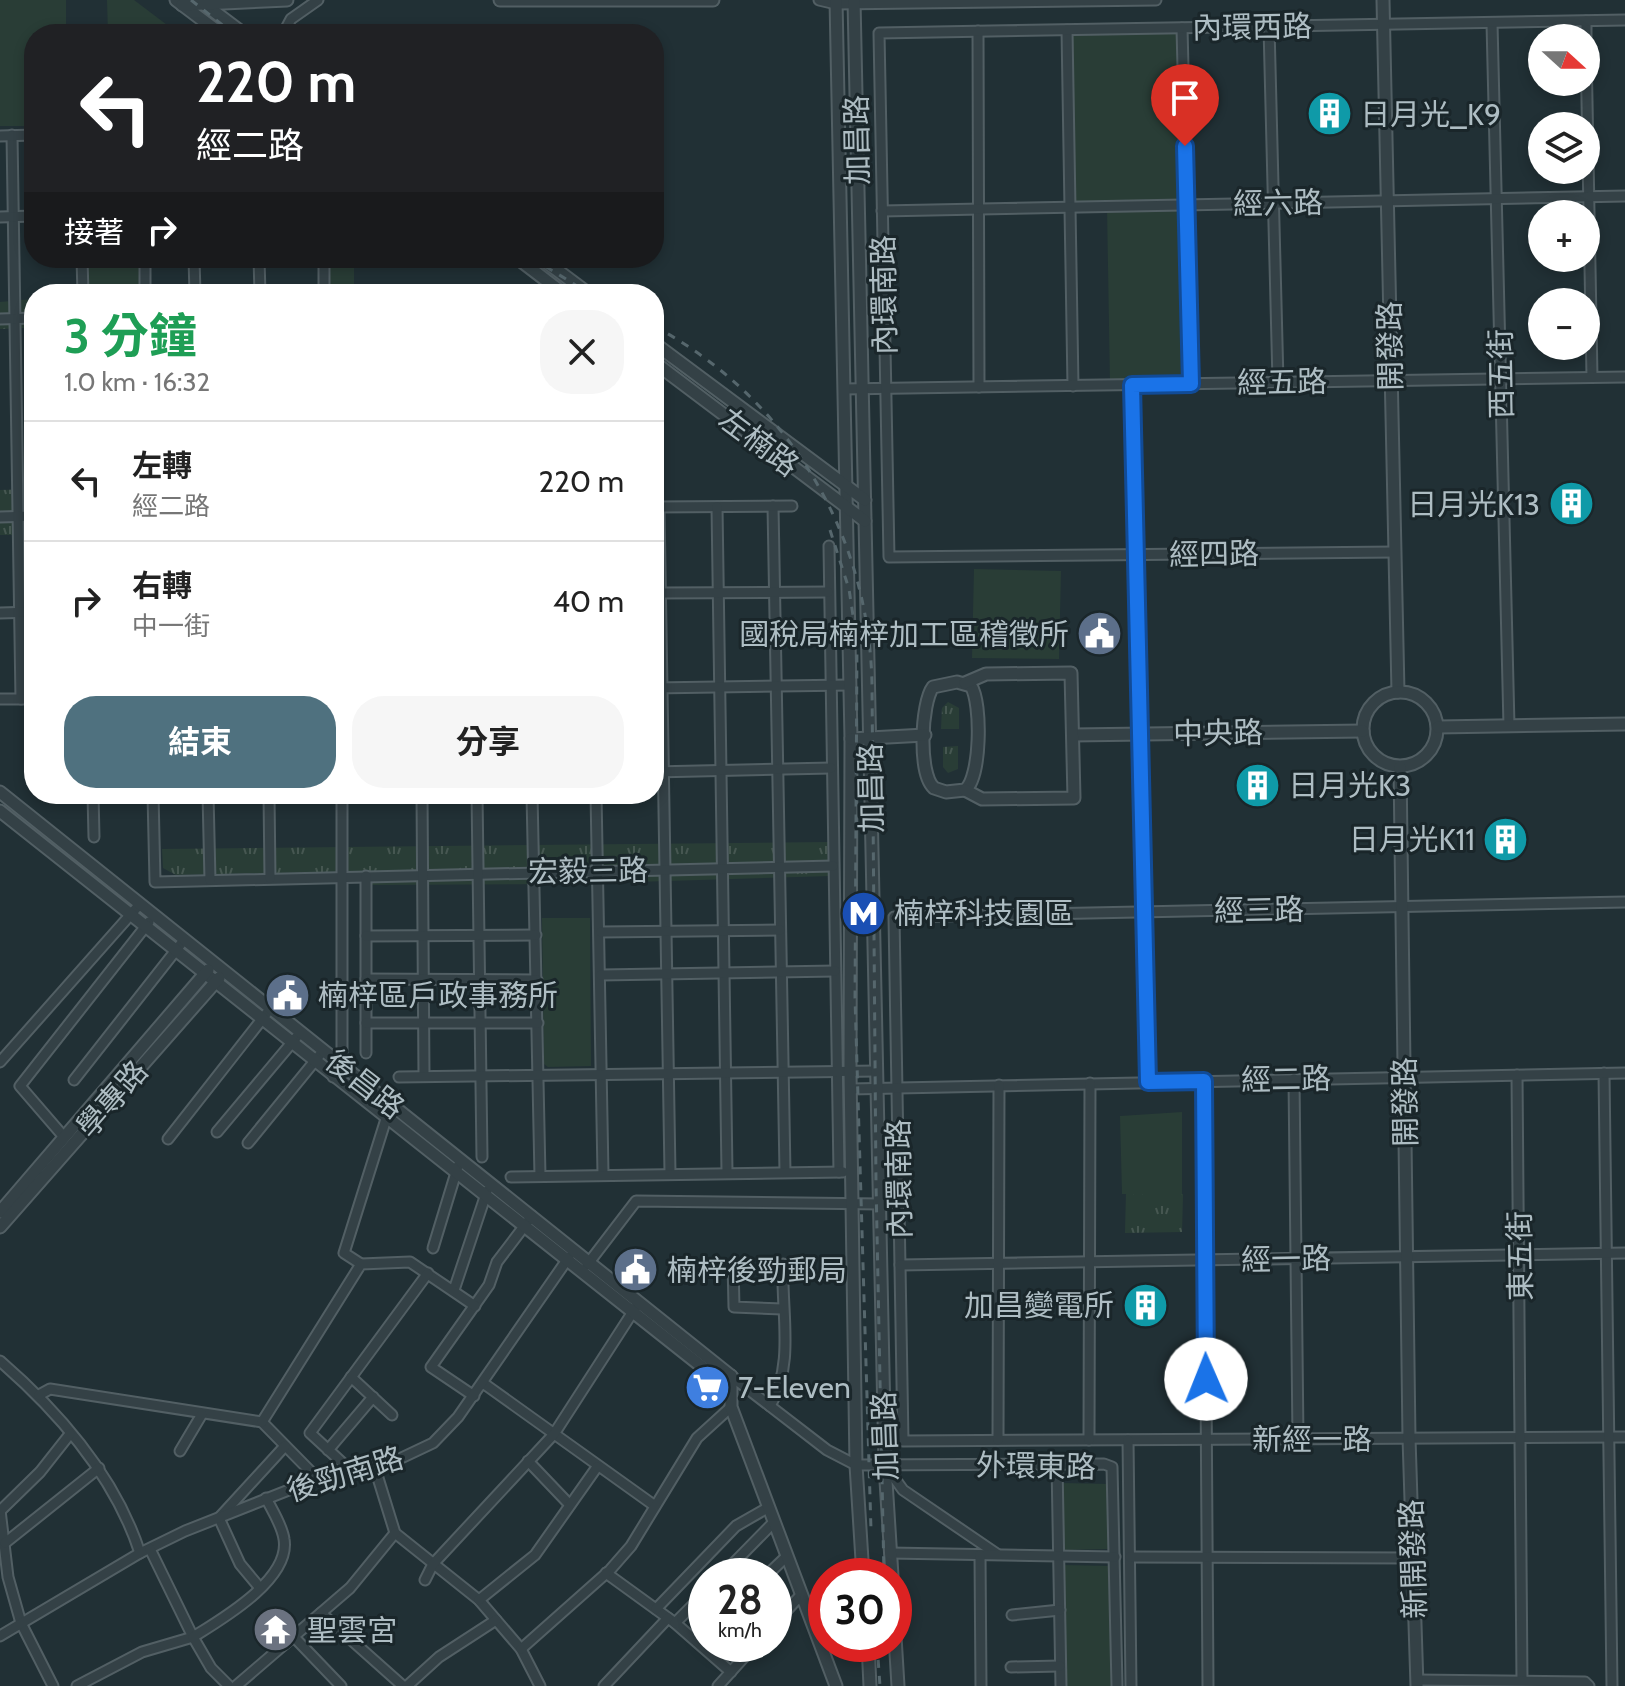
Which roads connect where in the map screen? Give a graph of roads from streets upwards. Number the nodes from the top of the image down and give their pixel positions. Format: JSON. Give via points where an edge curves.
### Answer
{"nodes":[{"id":1,"x":287,"y":0,"type":"edge"},
{"id":2,"x":318,"y":0,"type":"edge"},
{"id":3,"x":500,"y":0,"type":"edge"},
{"id":4,"x":713,"y":0,"type":"edge"},
{"id":5,"x":819,"y":0,"type":"edge"},
{"id":6,"x":1156,"y":0,"type":"edge"},
{"id":7,"x":1383,"y":0,"type":"edge"},
{"id":8,"x":635,"y":1,"type":"edge"},
{"id":9,"x":1020,"y":1,"type":"edge"},
{"id":10,"x":179,"y":2,"type":"edge"},
{"id":11,"x":201,"y":2,"type":"edge"},
{"id":12,"x":836,"y":2,"type":"edge"},
{"id":13,"x":854,"y":2,"type":"edge"},
{"id":14,"x":1625,"y":20,"type":"edge"},
{"id":15,"x":1586,"y":21,"type":"joint"},
{"id":16,"x":1492,"y":23,"type":"junction"},
{"id":17,"x":208,"y":24,"type":"edge"},
{"id":18,"x":231,"y":24,"type":"edge"},
{"id":19,"x":290,"y":24,"type":"edge"},
{"id":20,"x":1384,"y":25,"type":"junction"},
{"id":21,"x":1269,"y":27,"type":"junction"},
{"id":22,"x":1182,"y":28,"type":"junction"},
{"id":23,"x":1067,"y":30,"type":"junction"},
{"id":24,"x":978,"y":31,"type":"junction"},
{"id":25,"x":879,"y":33,"type":"joint"},
{"id":26,"x":1587,"y":96,"type":"edge"},
{"id":27,"x":12,"y":135,"type":"junction"},
{"id":28,"x":24,"y":135,"type":"edge"},
{"id":29,"x":0,"y":136,"type":"edge"},
{"id":30,"x":1625,"y":196,"type":"edge"},
{"id":31,"x":1588,"y":197,"type":"junction"},
{"id":32,"x":1497,"y":198,"type":"junction"},
{"id":33,"x":1387,"y":201,"type":"junction"},
{"id":34,"x":1274,"y":203,"type":"junction"},
{"id":35,"x":1186,"y":205,"type":"junction"},
{"id":36,"x":1070,"y":208,"type":"junction"},
{"id":37,"x":978,"y":209,"type":"junction"},
{"id":38,"x":882,"y":211,"type":"junction"},
{"id":39,"x":14,"y":216,"type":"junction"},
{"id":40,"x":24,"y":216,"type":"edge"},
{"id":41,"x":0,"y":217,"type":"edge"},
{"id":42,"x":530,"y":268,"type":"edge"},
{"id":43,"x":554,"y":268,"type":"edge"},
{"id":44,"x":551,"y":284,"type":"edge"},
{"id":45,"x":576,"y":284,"type":"edge"},
{"id":46,"x":0,"y":319,"type":"edge"},
{"id":47,"x":15,"y":319,"type":"junction"},
{"id":48,"x":24,"y":319,"type":"edge"},
{"id":49,"x":664,"y":351,"type":"edge"},
{"id":50,"x":664,"y":370,"type":"edge"},
{"id":51,"x":1592,"y":377,"type":"junction"},
{"id":52,"x":1625,"y":377,"type":"edge"},
{"id":53,"x":1501,"y":379,"type":"junction"},
{"id":54,"x":1391,"y":381,"type":"junction"},
{"id":55,"x":1278,"y":382,"type":"junction"},
{"id":56,"x":1191,"y":384,"type":"junction"},
{"id":57,"x":1132,"y":385,"type":"junction"},
{"id":58,"x":1073,"y":386,"type":"junction"},
{"id":59,"x":979,"y":387,"type":"junction"},
{"id":60,"x":886,"y":388,"type":"junction"},
{"id":61,"x":844,"y":389,"type":"junction"},
{"id":62,"x":862,"y":389,"type":"junction"},
{"id":63,"x":846,"y":488,"type":"junction"},
{"id":64,"x":865,"y":500,"type":"junction"},
{"id":65,"x":773,"y":506,"type":"junction"},
{"id":66,"x":792,"y":506,"type":"dead end"},
{"id":67,"x":664,"y":507,"type":"edge"},
{"id":68,"x":717,"y":507,"type":"junction"},
{"id":69,"x":845,"y":507,"type":"junction"},
{"id":70,"x":18,"y":516,"type":"junction"},
{"id":71,"x":24,"y":516,"type":"edge"},
{"id":72,"x":0,"y":517,"type":"edge"},
{"id":73,"x":865,"y":521,"type":"junction"},
{"id":74,"x":829,"y":546,"type":"dead end"},
{"id":75,"x":1395,"y":552,"type":"junction"},
{"id":76,"x":1136,"y":555,"type":"junction"},
{"id":77,"x":889,"y":557,"type":"joint"},
{"id":78,"x":775,"y":592,"type":"junction"},
{"id":79,"x":828,"y":592,"type":"junction"},
{"id":80,"x":664,"y":593,"type":"edge"},
{"id":81,"x":718,"y":593,"type":"junction"},
{"id":82,"x":0,"y":613,"type":"edge"},
{"id":83,"x":20,"y":613,"type":"junction"},
{"id":84,"x":24,"y":613,"type":"edge"},
{"id":85,"x":965,"y":683,"type":"junction"},
{"id":86,"x":830,"y":685,"type":"junction"},
{"id":87,"x":850,"y":685,"type":"junction"},
{"id":88,"x":776,"y":686,"type":"junction"},
{"id":89,"x":720,"y":687,"type":"junction"},
{"id":90,"x":664,"y":688,"type":"edge"},
{"id":91,"x":1398,"y":692,"type":"junction"},
{"id":92,"x":0,"y":699,"type":"edge"},
{"id":93,"x":21,"y":699,"type":"joint"},
{"id":94,"x":1625,"y":724,"type":"edge"},
{"id":95,"x":1509,"y":726,"type":"junction"},
{"id":96,"x":1438,"y":727,"type":"junction"},
{"id":97,"x":1363,"y":731,"type":"junction"},
{"id":98,"x":1139,"y":734,"type":"junction"},
{"id":99,"x":925,"y":735,"type":"junction"},
{"id":100,"x":1073,"y":735,"type":"junction"},
{"id":101,"x":851,"y":739,"type":"junction"},
{"id":102,"x":870,"y":739,"type":"junction"},
{"id":103,"x":1400,"y":767,"type":"junction"},
{"id":104,"x":831,"y":768,"type":"junction"},
{"id":105,"x":778,"y":769,"type":"junction"},
{"id":106,"x":721,"y":771,"type":"junction"},
{"id":107,"x":664,"y":772,"type":"edge"},
{"id":108,"x":965,"y":790,"type":"junction"},
{"id":109,"x":0,"y":792,"type":"edge"},
{"id":110,"x":93,"y":804,"type":"edge"},
{"id":111,"x":153,"y":804,"type":"edge"},
{"id":112,"x":208,"y":804,"type":"edge"},
{"id":113,"x":269,"y":804,"type":"edge"},
{"id":114,"x":342,"y":804,"type":"edge"},
{"id":115,"x":422,"y":804,"type":"edge"},
{"id":116,"x":477,"y":804,"type":"edge"},
{"id":117,"x":532,"y":804,"type":"edge"},
{"id":118,"x":597,"y":804,"type":"edge"},
{"id":119,"x":661,"y":804,"type":"edge"},
{"id":120,"x":0,"y":811,"type":"edge"},
{"id":121,"x":94,"y":837,"type":"dead end"},
{"id":122,"x":833,"y":866,"type":"junction"},
{"id":123,"x":779,"y":867,"type":"junction"},
{"id":124,"x":722,"y":868,"type":"junction"},
{"id":125,"x":665,"y":869,"type":"junction"},
{"id":126,"x":600,"y":871,"type":"junction"},
{"id":127,"x":478,"y":873,"type":"junction"},
{"id":128,"x":535,"y":873,"type":"junction"},
{"id":129,"x":423,"y":874,"type":"junction"},
{"id":130,"x":343,"y":876,"type":"junction"},
{"id":131,"x":366,"y":876,"type":"junction"},
{"id":132,"x":270,"y":878,"type":"junction"},
{"id":133,"x":210,"y":880,"type":"junction"},
{"id":134,"x":1625,"y":902,"type":"edge"},
{"id":135,"x":140,"y":904,"type":"junction"},
{"id":136,"x":1402,"y":907,"type":"junction"},
{"id":137,"x":1142,"y":912,"type":"junction"},
{"id":138,"x":154,"y":915,"type":"junction"},
{"id":139,"x":130,"y":917,"type":"junction"},
{"id":140,"x":894,"y":917,"type":"joint"},
{"id":141,"x":145,"y":928,"type":"junction"},
{"id":142,"x":723,"y":930,"type":"junction"},
{"id":143,"x":780,"y":930,"type":"junction"},
{"id":144,"x":666,"y":931,"type":"junction"},
{"id":145,"x":601,"y":932,"type":"junction"},
{"id":146,"x":423,"y":935,"type":"junction"},
{"id":147,"x":479,"y":935,"type":"junction"},
{"id":148,"x":536,"y":935,"type":"junction"},
{"id":149,"x":366,"y":936,"type":"junction"},
{"id":150,"x":184,"y":940,"type":"junction"},
{"id":151,"x":174,"y":951,"type":"junction"},
{"id":152,"x":214,"y":963,"type":"junction"},
{"id":153,"x":835,"y":971,"type":"junction"},
{"id":154,"x":224,"y":972,"type":"junction"},
{"id":155,"x":781,"y":972,"type":"junction"},
{"id":156,"x":724,"y":973,"type":"junction"},
{"id":157,"x":667,"y":974,"type":"junction"},
{"id":158,"x":204,"y":975,"type":"junction"},
{"id":159,"x":601,"y":975,"type":"junction"},
{"id":160,"x":366,"y":979,"type":"junction"},
{"id":161,"x":479,"y":979,"type":"junction"},
{"id":162,"x":423,"y":980,"type":"junction"},
{"id":163,"x":537,"y":980,"type":"junction"},
{"id":164,"x":214,"y":983,"type":"junction"},
{"id":165,"x":270,"y":1009,"type":"junction"},
{"id":166,"x":261,"y":1021,"type":"junction"},
{"id":167,"x":424,"y":1022,"type":"junction"},
{"id":168,"x":480,"y":1022,"type":"junction"},
{"id":169,"x":366,"y":1023,"type":"junction"},
{"id":170,"x":538,"y":1023,"type":"junction"},
{"id":171,"x":300,"y":1033,"type":"junction"},
{"id":172,"x":291,"y":1045,"type":"junction"},
{"id":173,"x":323,"y":1051,"type":"junction"},
{"id":174,"x":366,"y":1053,"type":"dead end"},
{"id":175,"x":0,"y":1062,"type":"edge"},
{"id":176,"x":314,"y":1063,"type":"junction"},
{"id":177,"x":342,"y":1066,"type":"junction"},
{"id":178,"x":877,"y":1071,"type":"junction"},
{"id":179,"x":783,"y":1072,"type":"junction"},
{"id":180,"x":837,"y":1072,"type":"junction"},
{"id":181,"x":850,"y":1072,"type":"junction"},
{"id":182,"x":725,"y":1073,"type":"junction"},
{"id":183,"x":1604,"y":1073,"type":"junction"},
{"id":184,"x":1625,"y":1073,"type":"edge"},
{"id":185,"x":602,"y":1074,"type":"junction"},
{"id":186,"x":669,"y":1074,"type":"junction"},
{"id":187,"x":539,"y":1075,"type":"junction"},
{"id":188,"x":1517,"y":1075,"type":"junction"},
{"id":189,"x":424,"y":1076,"type":"junction"},
{"id":190,"x":481,"y":1076,"type":"junction"},
{"id":191,"x":333,"y":1077,"type":"junction"},
{"id":192,"x":399,"y":1077,"type":"dead end"},
{"id":193,"x":1405,"y":1077,"type":"junction"},
{"id":194,"x":1294,"y":1079,"type":"junction"},
{"id":195,"x":74,"y":1080,"type":"dead end"},
{"id":196,"x":1204,"y":1081,"type":"junction"},
{"id":197,"x":1148,"y":1082,"type":"junction"},
{"id":198,"x":1090,"y":1083,"type":"junction"},
{"id":199,"x":999,"y":1085,"type":"junction"},
{"id":200,"x":897,"y":1086,"type":"junction"},
{"id":201,"x":877,"y":1087,"type":"junction"},
{"id":202,"x":851,"y":1089,"type":"junction"},
{"id":203,"x":395,"y":1108,"type":"junction"},
{"id":204,"x":386,"y":1119,"type":"junction"},
{"id":205,"x":217,"y":1132,"type":"dead end"},
{"id":206,"x":64,"y":1137,"type":"junction"},
{"id":207,"x":168,"y":1139,"type":"dead end"},
{"id":208,"x":248,"y":1143,"type":"dead end"},
{"id":209,"x":482,"y":1157,"type":"dead end"},
{"id":210,"x":462,"y":1160,"type":"junction"},
{"id":211,"x":853,"y":1171,"type":"junction"},
{"id":212,"x":453,"y":1172,"type":"junction"},
{"id":213,"x":727,"y":1172,"type":"junction"},
{"id":214,"x":785,"y":1172,"type":"junction"},
{"id":215,"x":839,"y":1172,"type":"junction"},
{"id":216,"x":670,"y":1173,"type":"junction"},
{"id":217,"x":603,"y":1174,"type":"junction"},
{"id":218,"x":540,"y":1176,"type":"junction"},
{"id":219,"x":511,"y":1177,"type":"dead end"},
{"id":220,"x":492,"y":1184,"type":"junction"},
{"id":221,"x":483,"y":1196,"type":"junction"},
{"id":222,"x":854,"y":1204,"type":"junction"},
{"id":223,"x":880,"y":1204,"type":"junction"},
{"id":224,"x":0,"y":1212,"type":"edge"},
{"id":225,"x":532,"y":1216,"type":"junction"},
{"id":226,"x":0,"y":1227,"type":"edge"},
{"id":227,"x":523,"y":1227,"type":"junction"},
{"id":228,"x":433,"y":1248,"type":"dead end"},
{"id":229,"x":1608,"y":1253,"type":"junction"},
{"id":230,"x":1625,"y":1253,"type":"edge"},
{"id":231,"x":571,"y":1254,"type":"junction"},
{"id":232,"x":1521,"y":1255,"type":"junction"},
{"id":233,"x":1407,"y":1257,"type":"junction"},
{"id":234,"x":1296,"y":1259,"type":"junction"},
{"id":235,"x":1205,"y":1260,"type":"junction"},
{"id":236,"x":1089,"y":1262,"type":"junction"},
{"id":237,"x":733,"y":1263,"type":"dead end"},
{"id":238,"x":361,"y":1264,"type":"junction"},
{"id":239,"x":783,"y":1264,"type":"dead end"},
{"id":240,"x":998,"y":1264,"type":"junction"},
{"id":241,"x":900,"y":1265,"type":"junction"},
{"id":242,"x":586,"y":1266,"type":"junction"},
{"id":243,"x":428,"y":1273,"type":"junction"},
{"id":244,"x":454,"y":1290,"type":"junction"},
{"id":245,"x":475,"y":1306,"type":"junction"},
{"id":246,"x":637,"y":1306,"type":"junction"},
{"id":247,"x":782,"y":1309,"type":"junction"},
{"id":248,"x":0,"y":1361,"type":"edge"},
{"id":249,"x":731,"y":1376,"type":"junction"},
{"id":250,"x":351,"y":1377,"type":"junction"},
{"id":251,"x":483,"y":1383,"type":"junction"},
{"id":252,"x":39,"y":1395,"type":"junction"},
{"id":253,"x":474,"y":1396,"type":"junction"},
{"id":254,"x":373,"y":1397,"type":"junction"},
{"id":255,"x":770,"y":1406,"type":"junction"},
{"id":256,"x":731,"y":1407,"type":"junction"},
{"id":257,"x":202,"y":1414,"type":"junction"},
{"id":258,"x":392,"y":1415,"type":"dead end"},
{"id":259,"x":262,"y":1422,"type":"junction"},
{"id":260,"x":70,"y":1434,"type":"junction"},
{"id":261,"x":554,"y":1434,"type":"junction"},
{"id":262,"x":1611,"y":1436,"type":"junction"},
{"id":263,"x":1521,"y":1437,"type":"junction"},
{"id":264,"x":1625,"y":1437,"type":"edge"},
{"id":265,"x":1409,"y":1438,"type":"junction"},
{"id":266,"x":1207,"y":1439,"type":"junction"},
{"id":267,"x":1298,"y":1439,"type":"junction"},
{"id":268,"x":998,"y":1440,"type":"junction"},
{"id":269,"x":1089,"y":1440,"type":"junction"},
{"id":270,"x":1128,"y":1440,"type":"junction"},
{"id":271,"x":903,"y":1441,"type":"joint"},
{"id":272,"x":285,"y":1446,"type":"junction"},
{"id":273,"x":328,"y":1450,"type":"junction"},
{"id":274,"x":180,"y":1451,"type":"dead end"},
{"id":275,"x":528,"y":1461,"type":"junction"},
{"id":276,"x":1057,"y":1464,"type":"junction"},
{"id":277,"x":374,"y":1465,"type":"junction"},
{"id":278,"x":856,"y":1465,"type":"junction"},
{"id":279,"x":885,"y":1465,"type":"junction"},
{"id":280,"x":597,"y":1467,"type":"junction"},
{"id":281,"x":99,"y":1468,"type":"junction"},
{"id":282,"x":348,"y":1468,"type":"junction"},
{"id":283,"x":318,"y":1479,"type":"junction"},
{"id":284,"x":266,"y":1498,"type":"junction"},
{"id":285,"x":569,"y":1504,"type":"junction"},
{"id":286,"x":655,"y":1506,"type":"junction"},
{"id":287,"x":769,"y":1507,"type":"junction"},
{"id":288,"x":0,"y":1510,"type":"edge"},
{"id":289,"x":219,"y":1518,"type":"junction"},
{"id":290,"x":774,"y":1522,"type":"junction"},
{"id":291,"x":395,"y":1533,"type":"junction"},
{"id":292,"x":5,"y":1543,"type":"junction"},
{"id":293,"x":145,"y":1551,"type":"junction"},
{"id":294,"x":890,"y":1553,"type":"junction"},
{"id":295,"x":980,"y":1555,"type":"junction"},
{"id":296,"x":999,"y":1555,"type":"junction"},
{"id":297,"x":787,"y":1556,"type":"joint"},
{"id":298,"x":1059,"y":1556,"type":"junction"},
{"id":299,"x":1115,"y":1557,"type":"junction"},
{"id":300,"x":1130,"y":1557,"type":"junction"},
{"id":301,"x":1207,"y":1557,"type":"junction"},
{"id":302,"x":739,"y":1558,"type":"edge"},
{"id":303,"x":862,"y":1558,"type":"edge"},
{"id":304,"x":890,"y":1558,"type":"edge"},
{"id":305,"x":1413,"y":1558,"type":"junction"},
{"id":306,"x":433,"y":1564,"type":"junction"},
{"id":307,"x":606,"y":1573,"type":"junction"},
{"id":308,"x":1611,"y":1575,"type":"junction"},
{"id":309,"x":1625,"y":1575,"type":"edge"},
{"id":310,"x":425,"y":1580,"type":"dead end"},
{"id":311,"x":260,"y":1588,"type":"junction"},
{"id":312,"x":802,"y":1594,"type":"junction"},
{"id":313,"x":479,"y":1600,"type":"junction"},
{"id":314,"x":792,"y":1605,"type":"edge"},
{"id":315,"x":688,"y":1607,"type":"edge"},
{"id":316,"x":656,"y":1609,"type":"junction"},
{"id":317,"x":1060,"y":1610,"type":"junction"},
{"id":318,"x":321,"y":1613,"type":"junction"},
{"id":319,"x":1012,"y":1615,"type":"dead end"},
{"id":320,"x":496,"y":1620,"type":"junction"},
{"id":321,"x":672,"y":1620,"type":"junction"},
{"id":322,"x":21,"y":1623,"type":"junction"},
{"id":323,"x":688,"y":1634,"type":"edge"},
{"id":324,"x":0,"y":1636,"type":"edge"},
{"id":325,"x":193,"y":1637,"type":"junction"},
{"id":326,"x":294,"y":1637,"type":"junction"},
{"id":327,"x":521,"y":1649,"type":"junction"},
{"id":328,"x":720,"y":1662,"type":"edge"},
{"id":329,"x":740,"y":1662,"type":"edge"},
{"id":330,"x":869,"y":1662,"type":"edge"},
{"id":331,"x":897,"y":1662,"type":"edge"},
{"id":332,"x":1060,"y":1666,"type":"junction"},
{"id":333,"x":1011,"y":1667,"type":"dead end"},
{"id":334,"x":731,"y":1672,"type":"junction"},
{"id":335,"x":248,"y":1677,"type":"junction"},
{"id":336,"x":1522,"y":1680,"type":"junction"},
{"id":337,"x":1417,"y":1683,"type":"edge"},
{"id":338,"x":53,"y":1686,"type":"edge"},
{"id":339,"x":77,"y":1686,"type":"edge"},
{"id":340,"x":229,"y":1686,"type":"edge"},
{"id":341,"x":236,"y":1686,"type":"edge"},
{"id":342,"x":257,"y":1686,"type":"edge"},
{"id":343,"x":341,"y":1686,"type":"edge"},
{"id":344,"x":405,"y":1686,"type":"edge"},
{"id":345,"x":540,"y":1686,"type":"edge"},
{"id":346,"x":604,"y":1686,"type":"edge"},
{"id":347,"x":718,"y":1686,"type":"edge"},
{"id":348,"x":836,"y":1686,"type":"edge"},
{"id":349,"x":870,"y":1686,"type":"edge"},
{"id":350,"x":898,"y":1686,"type":"edge"},
{"id":351,"x":981,"y":1686,"type":"edge"},
{"id":352,"x":1061,"y":1686,"type":"edge"},
{"id":353,"x":1117,"y":1686,"type":"edge"},
{"id":354,"x":1131,"y":1686,"type":"edge"},
{"id":355,"x":1208,"y":1686,"type":"edge"},
{"id":356,"x":1589,"y":1686,"type":"edge"},
{"id":357,"x":1612,"y":1686,"type":"edge"}],
"edges":[{"from":1,"to":11,"type":"street"},
{"from":2,"to":19,"type":"street"},
{"from":3,"to":8,"type":"street"},
{"from":4,"to":8,"type":"street"},
{"from":5,"to":12,"type":"street"},
{"from":6,"to":9,"type":"street"},
{"from":7,"to":20,"type":"street","name":"開發路"},
{"from":9,"to":13,"type":"street"},
{"from":10,"to":11,"type":"street"},
{"from":10,"to":17,"type":"street"},
{"from":11,"to":18,"type":"street"},
{"from":12,"to":13,"type":"street"},
{"from":12,"to":61,"type":"street","name":"加昌路"},
{"from":13,"to":62,"type":"street","name":"加昌路"},
{"from":14,"to":15,"type":"street","name":"內環西路"},
{"from":15,"to":16,"type":"street","name":"內環西路"},
{"from":16,"to":20,"type":"street","name":"內環西路"},
{"from":16,"to":32,"type":"street","name":"西五街"},
{"from":20,"to":21,"type":"street","name":"內環西路"},
{"from":20,"to":33,"type":"street","name":"開發路"},
{"from":21,"to":22,"type":"street","name":"內環西路"},
{"from":21,"to":34,"type":"street"},
{"from":22,"to":23,"type":"street","name":"內環西路"},
{"from":22,"to":35,"type":"street"},
{"from":23,"to":24,"type":"street","name":"內環西路"},
{"from":23,"to":36,"type":"street"},
{"from":24,"to":25,"type":"street","name":"內環西路"},
{"from":24,"to":37,"type":"street"},
{"from":25,"to":38,"type":"street","name":"內環南路"},
{"from":26,"to":31,"type":"street"},
{"from":27,"to":28,"type":"street"},
{"from":27,"to":29,"type":"street"},
{"from":27,"to":39,"type":"street"},
{"from":30,"to":31,"type":"street","name":"經六路"},
{"from":31,"to":32,"type":"street","name":"經六路"},
{"from":31,"to":51,"type":"street"},
{"from":32,"to":33,"type":"street","name":"經六路"},
{"from":32,"to":53,"type":"street","name":"西五街"},
{"from":33,"to":34,"type":"street","name":"經六路"},
{"from":33,"to":54,"type":"street","name":"開發路"},
{"from":34,"to":35,"type":"street","name":"經六路"},
{"from":34,"to":55,"type":"street"},
{"from":35,"to":36,"type":"street","name":"經六路"},
{"from":35,"to":56,"type":"street"},
{"from":36,"to":37,"type":"street","name":"經六路"},
{"from":36,"to":58,"type":"street"},
{"from":37,"to":38,"type":"street","name":"經六路"},
{"from":37,"to":59,"type":"street"},
{"from":38,"to":60,"type":"street","name":"內環南路"},
{"from":39,"to":40,"type":"street"},
{"from":39,"to":41,"type":"street"},
{"from":39,"to":47,"type":"street"},
{"from":42,"to":44,"type":"street"},
{"from":43,"to":45,"type":"street"},
{"from":46,"to":47,"type":"street"},
{"from":47,"to":48,"type":"street"},
{"from":47,"to":70,"type":"street"},
{"from":49,"to":63,"type":"street","name":"左楠路"},
{"from":50,"to":69,"type":"street","name":"左楠路"},
{"from":51,"to":52,"type":"street","name":"經五路"},
{"from":51,"to":53,"type":"street","name":"經五路"},
{"from":53,"to":54,"type":"street","name":"經五路"},
{"from":53,"to":95,"type":"street","name":"西五街"},
{"from":54,"to":55,"type":"street","name":"經五路"},
{"from":54,"to":75,"type":"street","name":"開發路"},
{"from":55,"to":56,"type":"street","name":"經五路"},
{"from":56,"to":57,"type":"street","name":"經五路"},
{"from":57,"to":58,"type":"street","name":"經五路"},
{"from":57,"to":76,"type":"street"},
{"from":58,"to":59,"type":"street","name":"經五路"},
{"from":59,"to":60,"type":"street","name":"經五路"},
{"from":60,"to":62,"type":"street","name":"經五路"},
{"from":60,"to":77,"type":"street","name":"內環南路"},
{"from":61,"to":62,"type":"street","name":"經五路"},
{"from":61,"to":63,"type":"street","name":"加昌路"},
{"from":62,"to":64,"type":"street","name":"加昌路"},
{"from":63,"to":64,"type":"street","name":"左楠路"},
{"from":63,"to":69,"type":"street","name":"加昌路"},
{"from":64,"to":73,"type":"street","name":"加昌路"},
{"from":65,"to":66,"type":"street"},
{"from":65,"to":68,"type":"street"},
{"from":65,"to":78,"type":"street"},
{"from":67,"to":68,"type":"street"},
{"from":68,"to":81,"type":"street"},
{"from":69,"to":73,"type":"street","name":"左楠路"},
{"from":69,"to":87,"type":"street","name":"加昌路"},
{"from":70,"to":71,"type":"street"},
{"from":70,"to":72,"type":"street"},
{"from":70,"to":83,"type":"street"},
{"from":73,"to":102,"type":"street","name":"加昌路"},
{"from":74,"to":79,"type":"street"},
{"from":75,"to":76,"type":"street","name":"經四路"},
{"from":75,"to":91,"type":"street","name":"開發路"},
{"from":76,"to":77,"type":"street","name":"經四路"},
{"from":76,"to":98,"type":"street"},
{"from":78,"to":79,"type":"street"},
{"from":78,"to":81,"type":"street"},
{"from":78,"to":88,"type":"street"},
{"from":79,"to":86,"type":"street"},
{"from":80,"to":81,"type":"street"},
{"from":81,"to":89,"type":"street"},
{"from":82,"to":83,"type":"street"},
{"from":83,"to":84,"type":"street"},
{"from":83,"to":93,"type":"street"},
{"from":85,"to":99,"type":"street","via":[[933,687],[924,706]]},
{"from":85,"to":100,"type":"street","via":[[986,674],[1071,673]]},
{"from":85,"to":108,"type":"street","via":[[974,691],[977,706],[976,774]]},
{"from":86,"to":87,"type":"street"},
{"from":86,"to":88,"type":"street"},
{"from":86,"to":104,"type":"street"},
{"from":87,"to":101,"type":"street","name":"加昌路"},
{"from":88,"to":89,"type":"street"},
{"from":88,"to":105,"type":"street"},
{"from":89,"to":90,"type":"street"},
{"from":89,"to":106,"type":"street"},
{"from":91,"to":96,"type":"street","via":[[1423,699]]},
{"from":91,"to":97,"type":"street","via":[[1373,704]]},
{"from":92,"to":93,"type":"street"},
{"from":94,"to":95,"type":"street"},
{"from":95,"to":96,"type":"street"},
{"from":96,"to":103,"type":"street","via":[[1426,757]]},
{"from":97,"to":98,"type":"street","name":"中央路"},
{"from":97,"to":103,"type":"street","via":[[1371,753]]},
{"from":98,"to":100,"type":"street","name":"中央路"},
{"from":98,"to":137,"type":"street"},
{"from":99,"to":102,"type":"street"},
{"from":99,"to":108,"type":"street","via":[[928,782],[946,792]]},
{"from":100,"to":108,"type":"street","via":[[1074,798],[982,799]]},
{"from":101,"to":102,"type":"street"},
{"from":101,"to":181,"type":"street","name":"加昌路"},
{"from":102,"to":178,"type":"street","name":"加昌路"},
{"from":103,"to":136,"type":"street","name":"開發路"},
{"from":104,"to":105,"type":"street"},
{"from":104,"to":122,"type":"street"},
{"from":105,"to":106,"type":"street"},
{"from":105,"to":123,"type":"street"},
{"from":106,"to":107,"type":"street"},
{"from":106,"to":124,"type":"street"},
{"from":109,"to":135,"type":"street","name":"後昌路"},
{"from":110,"to":121,"type":"street"},
{"from":111,"to":133,"type":"street","name":"宏毅三路","via":[[155,882]]},
{"from":112,"to":133,"type":"street"},
{"from":113,"to":132,"type":"street"},
{"from":114,"to":130,"type":"street"},
{"from":115,"to":129,"type":"street"},
{"from":116,"to":127,"type":"street"},
{"from":117,"to":128,"type":"street"},
{"from":118,"to":126,"type":"street"},
{"from":119,"to":125,"type":"street"},
{"from":120,"to":139,"type":"street","name":"後昌路"},
{"from":122,"to":123,"type":"street","name":"宏毅三路"},
{"from":122,"to":153,"type":"street"},
{"from":123,"to":124,"type":"street","name":"宏毅三路"},
{"from":123,"to":143,"type":"street"},
{"from":124,"to":125,"type":"street","name":"宏毅三路"},
{"from":124,"to":142,"type":"street"},
{"from":125,"to":126,"type":"street","name":"宏毅三路"},
{"from":125,"to":144,"type":"street"},
{"from":126,"to":128,"type":"street","name":"宏毅三路"},
{"from":126,"to":145,"type":"street"},
{"from":127,"to":128,"type":"street","name":"宏毅三路"},
{"from":127,"to":129,"type":"street","name":"宏毅三路"},
{"from":127,"to":147,"type":"street"},
{"from":128,"to":148,"type":"street"},
{"from":129,"to":131,"type":"street","name":"宏毅三路"},
{"from":129,"to":146,"type":"street"},
{"from":130,"to":131,"type":"street","name":"宏毅三路"},
{"from":130,"to":132,"type":"street","name":"宏毅三路"},
{"from":130,"to":177,"type":"street"},
{"from":131,"to":149,"type":"street"},
{"from":132,"to":133,"type":"street","name":"宏毅三路"},
{"from":134,"to":136,"type":"street","name":"經三路"},
{"from":135,"to":138,"type":"street","name":"後昌路"},
{"from":135,"to":139,"type":"street"},
{"from":136,"to":137,"type":"street","name":"經三路"},
{"from":136,"to":193,"type":"street","name":"開發路"},
{"from":137,"to":140,"type":"street","name":"經三路"},
{"from":137,"to":197,"type":"street"},
{"from":138,"to":141,"type":"street"},
{"from":138,"to":150,"type":"street","name":"後昌路"},
{"from":139,"to":141,"type":"street","name":"後昌路"},
{"from":139,"to":175,"type":"street"},
{"from":140,"to":200,"type":"street","name":"內環南路"},
{"from":141,"to":151,"type":"street","name":"後昌路"},
{"from":141,"to":206,"type":"street","via":[[20,1086]]},
{"from":142,"to":143,"type":"street"},
{"from":142,"to":144,"type":"street"},
{"from":142,"to":156,"type":"street"},
{"from":143,"to":155,"type":"street"},
{"from":144,"to":145,"type":"street"},
{"from":144,"to":157,"type":"street"},
{"from":145,"to":159,"type":"street"},
{"from":146,"to":147,"type":"street"},
{"from":146,"to":149,"type":"street"},
{"from":146,"to":162,"type":"street"},
{"from":147,"to":148,"type":"street"},
{"from":147,"to":161,"type":"street"},
{"from":148,"to":163,"type":"street"},
{"from":149,"to":160,"type":"street"},
{"from":150,"to":151,"type":"street"},
{"from":150,"to":152,"type":"street","name":"後昌路"},
{"from":151,"to":158,"type":"street","name":"後昌路"},
{"from":151,"to":195,"type":"street"},
{"from":152,"to":154,"type":"street","name":"後昌路"},
{"from":152,"to":158,"type":"street","name":"學專路"},
{"from":153,"to":155,"type":"street"},
{"from":153,"to":180,"type":"street"},
{"from":154,"to":164,"type":"street","name":"學專路"},
{"from":154,"to":165,"type":"street","name":"後昌路"},
{"from":155,"to":156,"type":"street"},
{"from":155,"to":179,"type":"street"},
{"from":156,"to":157,"type":"street"},
{"from":156,"to":182,"type":"street"},
{"from":157,"to":159,"type":"street"},
{"from":157,"to":186,"type":"street"},
{"from":158,"to":164,"type":"street","name":"後昌路"},
{"from":158,"to":206,"type":"street","name":"學專路"},
{"from":159,"to":185,"type":"street"},
{"from":160,"to":162,"type":"street"},
{"from":160,"to":169,"type":"street"},
{"from":161,"to":162,"type":"street"},
{"from":161,"to":163,"type":"street"},
{"from":161,"to":168,"type":"street"},
{"from":162,"to":167,"type":"street"},
{"from":163,"to":170,"type":"street"},
{"from":164,"to":166,"type":"street","name":"後昌路"},
{"from":164,"to":226,"type":"street","name":"學專路"},
{"from":165,"to":166,"type":"street"},
{"from":165,"to":171,"type":"street","name":"後昌路"},
{"from":166,"to":172,"type":"street","name":"後昌路"},
{"from":166,"to":207,"type":"street"},
{"from":167,"to":168,"type":"street"},
{"from":167,"to":169,"type":"street"},
{"from":167,"to":189,"type":"street"},
{"from":168,"to":170,"type":"street"},
{"from":168,"to":190,"type":"street"},
{"from":169,"to":174,"type":"street"},
{"from":170,"to":187,"type":"street"},
{"from":171,"to":172,"type":"street"},
{"from":171,"to":173,"type":"street","name":"後昌路"},
{"from":172,"to":176,"type":"street","name":"後昌路"},
{"from":172,"to":205,"type":"street"},
{"from":173,"to":176,"type":"street"},
{"from":173,"to":177,"type":"street","name":"後昌路"},
{"from":176,"to":191,"type":"street","name":"後昌路"},
{"from":176,"to":208,"type":"street"},
{"from":177,"to":191,"type":"street"},
{"from":177,"to":203,"type":"street","name":"後昌路"},
{"from":178,"to":181,"type":"street"},
{"from":178,"to":201,"type":"street","name":"加昌路"},
{"from":179,"to":180,"type":"street"},
{"from":179,"to":182,"type":"street"},
{"from":179,"to":214,"type":"street"},
{"from":180,"to":181,"type":"street"},
{"from":180,"to":215,"type":"street"},
{"from":181,"to":202,"type":"street","name":"加昌路"},
{"from":182,"to":186,"type":"street"},
{"from":182,"to":213,"type":"street"},
{"from":183,"to":184,"type":"street","name":"經二路"},
{"from":183,"to":188,"type":"street","name":"經二路"},
{"from":183,"to":229,"type":"street"},
{"from":185,"to":186,"type":"street"},
{"from":185,"to":187,"type":"street"},
{"from":185,"to":217,"type":"street"},
{"from":186,"to":216,"type":"street"},
{"from":187,"to":190,"type":"street"},
{"from":187,"to":218,"type":"street"},
{"from":188,"to":193,"type":"street","name":"經二路"},
{"from":188,"to":232,"type":"street","name":"東五街"},
{"from":189,"to":190,"type":"street"},
{"from":189,"to":192,"type":"street"},
{"from":190,"to":209,"type":"street"},
{"from":191,"to":204,"type":"street","name":"後昌路"},
{"from":193,"to":194,"type":"street","name":"經二路"},
{"from":193,"to":233,"type":"street","name":"開發路"},
{"from":194,"to":196,"type":"street","name":"經二路"},
{"from":194,"to":234,"type":"street"},
{"from":196,"to":197,"type":"street","name":"經二路"},
{"from":196,"to":235,"type":"street"},
{"from":197,"to":198,"type":"street","name":"經二路"},
{"from":198,"to":199,"type":"street","name":"經二路"},
{"from":198,"to":236,"type":"street"},
{"from":199,"to":200,"type":"street","name":"經二路"},
{"from":199,"to":240,"type":"street"},
{"from":200,"to":201,"type":"street","name":"經二路"},
{"from":200,"to":241,"type":"street","name":"內環南路"},
{"from":201,"to":202,"type":"street","name":"經二路"},
{"from":201,"to":223,"type":"street","name":"加昌路"},
{"from":202,"to":211,"type":"street","name":"加昌路"},
{"from":203,"to":204,"type":"street"},
{"from":203,"to":210,"type":"street","name":"後昌路"},
{"from":204,"to":212,"type":"street","name":"後昌路"},
{"from":204,"to":238,"type":"street","via":[[344,1253]]},
{"from":206,"to":224,"type":"street","name":"學專路"},
{"from":210,"to":212,"type":"street"},
{"from":210,"to":220,"type":"street","name":"後昌路"},
{"from":211,"to":215,"type":"street"},
{"from":211,"to":222,"type":"street","name":"加昌路"},
{"from":212,"to":221,"type":"street","name":"後昌路"},
{"from":212,"to":228,"type":"street"},
{"from":213,"to":214,"type":"street"},
{"from":213,"to":216,"type":"street"},
{"from":214,"to":215,"type":"street"},
{"from":216,"to":217,"type":"street"},
{"from":217,"to":218,"type":"street"},
{"from":218,"to":219,"type":"street"},
{"from":220,"to":221,"type":"street"},
{"from":220,"to":225,"type":"street","name":"後昌路"},
{"from":221,"to":227,"type":"street","name":"後昌路"},
{"from":221,"to":244,"type":"street"},
{"from":222,"to":223,"type":"street"},
{"from":222,"to":242,"type":"street","via":[[636,1201]]},
{"from":222,"to":278,"type":"street","name":"加昌路"},
{"from":223,"to":279,"type":"street","name":"加昌路"},
{"from":225,"to":227,"type":"street"},
{"from":225,"to":231,"type":"street","name":"後昌路"},
{"from":227,"to":231,"type":"street","name":"後昌路"},
{"from":227,"to":245,"type":"street","via":[[497,1262]]},
{"from":229,"to":230,"type":"street","name":"經一路"},
{"from":229,"to":232,"type":"street","name":"經一路"},
{"from":229,"to":262,"type":"street"},
{"from":231,"to":242,"type":"street","name":"後昌路"},
{"from":231,"to":251,"type":"street","name":"後勁南路"},
{"from":232,"to":233,"type":"street","name":"經一路"},
{"from":232,"to":263,"type":"street","name":"東五街"},
{"from":233,"to":234,"type":"street","name":"經一路"},
{"from":233,"to":265,"type":"street","name":"開發路"},
{"from":234,"to":235,"type":"street","name":"經一路"},
{"from":234,"to":267,"type":"street"},
{"from":235,"to":236,"type":"street","name":"經一路"},
{"from":235,"to":266,"type":"street"},
{"from":236,"to":240,"type":"street","name":"經一路"},
{"from":236,"to":269,"type":"street"},
{"from":237,"to":247,"type":"street","via":[[734,1307]]},
{"from":238,"to":243,"type":"street","via":[[410,1262]]},
{"from":238,"to":259,"type":"street"},
{"from":239,"to":247,"type":"street"},
{"from":240,"to":241,"type":"street","name":"經一路"},
{"from":240,"to":268,"type":"street"},
{"from":241,"to":271,"type":"street","name":"內環南路"},
{"from":242,"to":246,"type":"street","name":"後昌路"},
{"from":243,"to":244,"type":"street"},
{"from":243,"to":250,"type":"street"},
{"from":244,"to":245,"type":"street"},
{"from":245,"to":253,"type":"street","via":[[431,1367]]},
{"from":246,"to":249,"type":"street","name":"後昌路"},
{"from":246,"to":261,"type":"street"},
{"from":247,"to":255,"type":"street","via":[[785,1362],[782,1386]]},
{"from":248,"to":252,"type":"street"},
{"from":249,"to":255,"type":"street"},
{"from":249,"to":256,"type":"street"},
{"from":250,"to":254,"type":"street"},
{"from":250,"to":273,"type":"street","via":[[310,1433]]},
{"from":251,"to":253,"type":"street","name":"後勁南路"},
{"from":251,"to":261,"type":"street"},
{"from":252,"to":257,"type":"street","via":[[50,1389]]},
{"from":252,"to":260,"type":"street"},
{"from":253,"to":277,"type":"street","name":"後勁南路","via":[[433,1443],[410,1456]]},
{"from":254,"to":258,"type":"street"},
{"from":254,"to":273,"type":"street"},
{"from":255,"to":278,"type":"street"},
{"from":256,"to":286,"type":"street","via":[[697,1438]]},
{"from":256,"to":287,"type":"street"},
{"from":257,"to":259,"type":"street"},
{"from":257,"to":274,"type":"street"},
{"from":259,"to":272,"type":"street"},
{"from":260,"to":281,"type":"street"},
{"from":260,"to":288,"type":"street"},
{"from":261,"to":275,"type":"street"},
{"from":261,"to":280,"type":"street"},
{"from":262,"to":263,"type":"street","name":"新經一路"},
{"from":262,"to":264,"type":"street","name":"新經一路"},
{"from":262,"to":308,"type":"street"},
{"from":263,"to":265,"type":"street","name":"新經一路"},
{"from":263,"to":336,"type":"street","name":"東五街"},
{"from":265,"to":267,"type":"street","name":"新經一路"},
{"from":265,"to":305,"type":"street","name":"新開發路"},
{"from":266,"to":267,"type":"street","name":"新經一路"},
{"from":266,"to":270,"type":"street","name":"新經一路"},
{"from":266,"to":301,"type":"street"},
{"from":268,"to":269,"type":"street","name":"新經一路"},
{"from":268,"to":271,"type":"street","name":"新經一路"},
{"from":269,"to":270,"type":"street","name":"新經一路"},
{"from":270,"to":300,"type":"street"},
{"from":272,"to":283,"type":"street"},
{"from":272,"to":289,"type":"street"},
{"from":273,"to":282,"type":"street"},
{"from":275,"to":285,"type":"street"},
{"from":275,"to":306,"type":"street"},
{"from":276,"to":279,"type":"street","name":"外環東路"},
{"from":276,"to":298,"type":"street"},
{"from":276,"to":299,"type":"street","name":"外環東路","via":[[1112,1467]]},
{"from":277,"to":282,"type":"street","name":"後勁南路"},
{"from":277,"to":291,"type":"street"},
{"from":278,"to":279,"type":"street","name":"外環東路"},
{"from":278,"to":303,"type":"street","name":"加昌路"},
{"from":279,"to":294,"type":"street","name":"加昌路"},
{"from":279,"to":296,"type":"street","via":[[903,1490]]},
{"from":280,"to":285,"type":"street"},
{"from":280,"to":286,"type":"street"},
{"from":281,"to":292,"type":"street"},
{"from":281,"to":293,"type":"street"},
{"from":282,"to":283,"type":"street","name":"後勁南路"},
{"from":283,"to":284,"type":"street","name":"後勁南路"},
{"from":284,"to":289,"type":"street","name":"後勁南路"},
{"from":284,"to":311,"type":"street","via":[[285,1542],[278,1568]]},
{"from":285,"to":313,"type":"street","via":[[535,1555]]},
{"from":286,"to":307,"type":"street","via":[[631,1546]]},
{"from":287,"to":290,"type":"street"},
{"from":287,"to":316,"type":"street","via":[[736,1526]]},
{"from":288,"to":292,"type":"street"},
{"from":289,"to":293,"type":"street","name":"後勁南路"},
{"from":289,"to":311,"type":"street","via":[[240,1564]]},
{"from":290,"to":297,"type":"street"},
{"from":290,"to":302,"type":"street"},
{"from":291,"to":306,"type":"street"},
{"from":291,"to":318,"type":"street","via":[[350,1588]]},
{"from":292,"to":322,"type":"street"},
{"from":293,"to":322,"type":"street","name":"後勁南路"},
{"from":293,"to":325,"type":"street"},
{"from":294,"to":295,"type":"street"},
{"from":294,"to":304,"type":"street","name":"加昌路"},
{"from":295,"to":296,"type":"street"},
{"from":295,"to":351,"type":"street"},
{"from":296,"to":298,"type":"street"},
{"from":297,"to":312,"type":"street"},
{"from":298,"to":299,"type":"street"},
{"from":298,"to":317,"type":"street"},
{"from":299,"to":353,"type":"street","name":"外環東路"},
{"from":300,"to":301,"type":"street"},
{"from":300,"to":354,"type":"street"},
{"from":301,"to":305,"type":"street"},
{"from":301,"to":355,"type":"street"},
{"from":305,"to":337,"type":"street","name":"新開發路"},
{"from":306,"to":310,"type":"street"},
{"from":306,"to":313,"type":"street"},
{"from":307,"to":316,"type":"street"},
{"from":307,"to":327,"type":"street"},
{"from":308,"to":309,"type":"street"},
{"from":308,"to":357,"type":"street"},
{"from":311,"to":325,"type":"street"},
{"from":312,"to":314,"type":"street"},
{"from":312,"to":348,"type":"street"},
{"from":313,"to":320,"type":"street"},
{"from":315,"to":321,"type":"street"},
{"from":316,"to":321,"type":"street"},
{"from":317,"to":319,"type":"street"},
{"from":317,"to":332,"type":"street"},
{"from":318,"to":326,"type":"street"},
{"from":318,"to":344,"type":"street"},
{"from":320,"to":327,"type":"street"},
{"from":320,"to":344,"type":"street"},
{"from":321,"to":323,"type":"street"},
{"from":321,"to":346,"type":"street"},
{"from":322,"to":324,"type":"street","name":"後勁南路"},
{"from":322,"to":338,"type":"street"},
{"from":325,"to":339,"type":"street","via":[[142,1652]]},
{"from":325,"to":340,"type":"street"},
{"from":326,"to":335,"type":"street"},
{"from":326,"to":343,"type":"street"},
{"from":327,"to":345,"type":"street"},
{"from":328,"to":334,"type":"street"},
{"from":329,"to":334,"type":"street"},
{"from":330,"to":349,"type":"street"},
{"from":331,"to":350,"type":"street"},
{"from":332,"to":333,"type":"street"},
{"from":332,"to":352,"type":"street"},
{"from":334,"to":347,"type":"street"},
{"from":335,"to":341,"type":"street"},
{"from":335,"to":342,"type":"street"},
{"from":336,"to":337,"type":"street"},
{"from":336,"to":356,"type":"street"}]}
